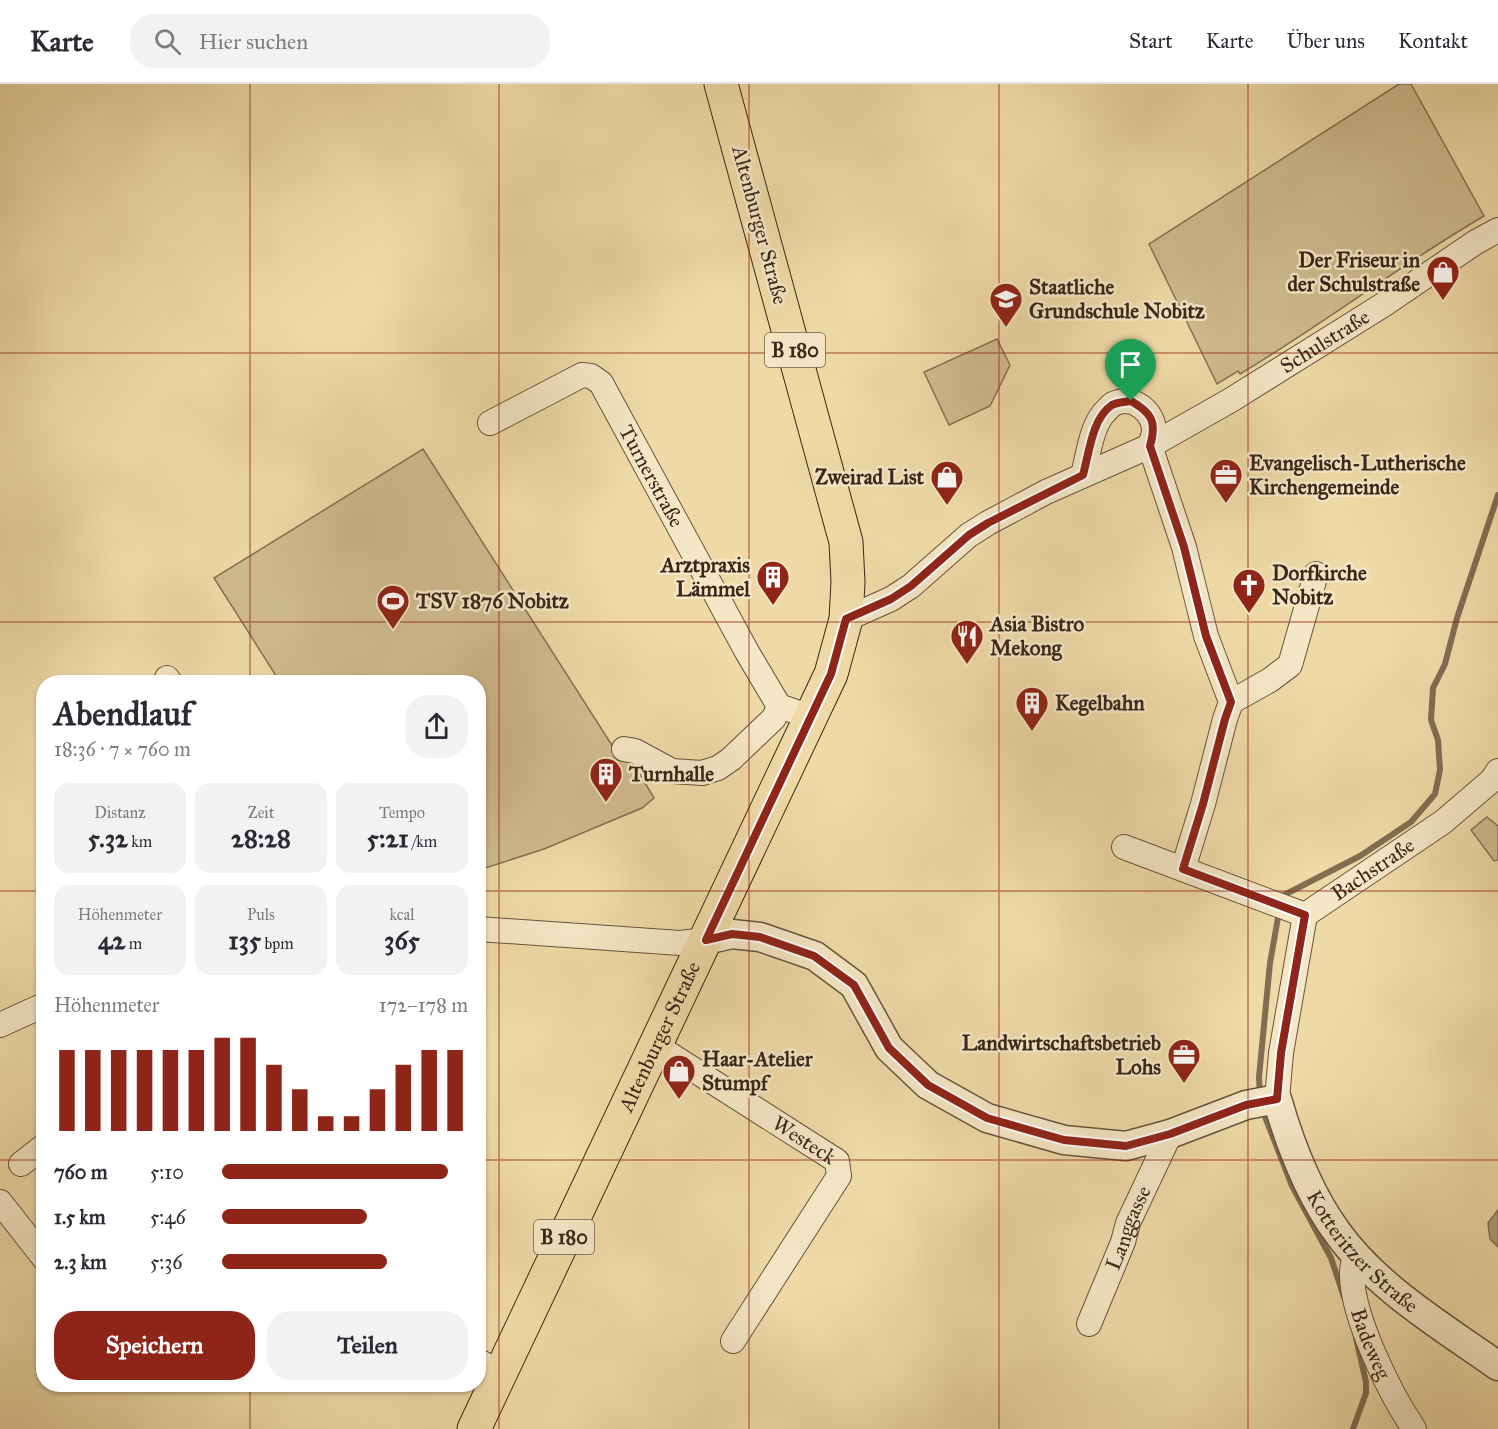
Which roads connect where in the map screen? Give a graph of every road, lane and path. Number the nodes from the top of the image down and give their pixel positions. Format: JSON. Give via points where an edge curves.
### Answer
{"nodes":[{"id":1,"x":721,"y":84,"type":"edge"},
{"id":2,"x":1498,"y":230,"type":"edge"},
{"id":3,"x":490,"y":423,"type":"dead end"},
{"id":4,"x":1150,"y":446,"type":"junction"},
{"id":5,"x":1083,"y":475,"type":"junction"},
{"id":6,"x":1316,"y":574,"type":"dead end"},
{"id":7,"x":846,"y":619,"type":"junction"},
{"id":8,"x":1231,"y":702,"type":"junction"},
{"id":9,"x":779,"y":706,"type":"junction"},
{"id":10,"x":811,"y":717,"type":"junction"},
{"id":11,"x":624,"y":749,"type":"dead end"},
{"id":12,"x":1498,"y":771,"type":"edge"},
{"id":13,"x":1124,"y":847,"type":"dead end"},
{"id":14,"x":1183,"y":869,"type":"junction"},
{"id":15,"x":1290,"y":909,"type":"junction"},
{"id":16,"x":486,"y":930,"type":"edge"},
{"id":17,"x":706,"y":940,"type":"junction"},
{"id":18,"x":36,"y":1009,"type":"edge"},
{"id":19,"x":0,"y":1025,"type":"edge"},
{"id":20,"x":655,"y":1045,"type":"junction"},
{"id":21,"x":1266,"y":1101,"type":"junction"},
{"id":22,"x":1170,"y":1134,"type":"junction"},
{"id":23,"x":36,"y":1152,"type":"edge"},
{"id":24,"x":21,"y":1164,"type":"dead end"},
{"id":25,"x":0,"y":1202,"type":"edge"},
{"id":26,"x":36,"y":1248,"type":"edge"},
{"id":27,"x":1355,"y":1253,"type":"junction"},
{"id":28,"x":1089,"y":1324,"type":"dead end"},
{"id":29,"x":733,"y":1341,"type":"dead end"},
{"id":30,"x":490,"y":1366,"type":"edge"},
{"id":31,"x":1498,"y":1366,"type":"edge"},
{"id":32,"x":486,"y":1382,"type":"edge"},
{"id":33,"x":483,"y":1392,"type":"edge"},
{"id":34,"x":474,"y":1429,"type":"edge"},
{"id":35,"x":1414,"y":1429,"type":"edge"}],
"edges":[{"from":1,"to":7,"type":"main road","name":"Altenburger Straße","number":"B 180","via":[[846,542]]},
{"from":2,"to":4,"type":"street","name":"Schulstraße","via":[[1280,370]]},
{"from":3,"to":9,"type":"street","name":"Turnerstraße","via":[[582,375],[601,382]]},
{"from":4,"to":5,"type":"street","name":"Schulstraße"},
{"from":4,"to":5,"type":"street","via":[[1153,421],[1144,408],[1131,401],[1113,404],[1101,416]]},
{"from":4,"to":8,"type":"street","via":[[1184,547],[1206,636]]},
{"from":5,"to":7,"type":"street","name":"Schulstraße","via":[[988,523],[911,586]]},
{"from":6,"to":8,"type":"street","via":[[1290,665]]},
{"from":7,"to":10,"type":"main road","name":"Altenburger Straße","number":"B 180","via":[[831,674]]},
{"from":8,"to":14,"type":"street"},
{"from":9,"to":10,"type":"street"},
{"from":9,"to":11,"type":"street","via":[[774,718],[731,759],[702,773],[672,771]]},
{"from":10,"to":17,"type":"main road","name":"Altenburger Straße","number":"B 180"},
{"from":12,"to":15,"type":"street","name":"Bachstraße","via":[[1443,822]]},
{"from":13,"to":14,"type":"street"},
{"from":14,"to":15,"type":"street"},
{"from":15,"to":21,"type":"street","via":[[1281,1053]]},
{"from":16,"to":17,"type":"street","via":[[680,943]]},
{"from":17,"to":20,"type":"main road","name":"Altenburger Straße","number":"B 180"},
{"from":17,"to":22,"type":"street","via":[[732,934],[760,937],[814,956],[854,985],[889,1048],[928,1085],[987,1118],[1064,1140],[1126,1146]]},
{"from":18,"to":19,"type":"street"},
{"from":20,"to":29,"type":"street","name":"Westeck","via":[[837,1161],[839,1176]]},
{"from":20,"to":30,"type":"main road","name":"Altenburger Straße","number":"B 180"},
{"from":21,"to":22,"type":"street"},
{"from":21,"to":27,"type":"street","name":"Kotteritzer Straße","via":[[1283,1119],[1310,1188],[1336,1232]]},
{"from":22,"to":28,"type":"street","name":"Langgasse","via":[[1128,1223]]},
{"from":23,"to":24,"type":"street"},
{"from":25,"to":26,"type":"street"},
{"from":27,"to":31,"type":"street","name":"Kotteritzer Straße","via":[[1397,1294]]},
{"from":27,"to":35,"type":"street","name":"Badeweg","via":[[1351,1274],[1355,1303],[1372,1349]]},
{"from":30,"to":32,"type":"main road","name":"Altenburger Straße","number":"B 180"},
{"from":33,"to":34,"type":"main road","name":"Altenburger Straße","number":"B 180"}]}
